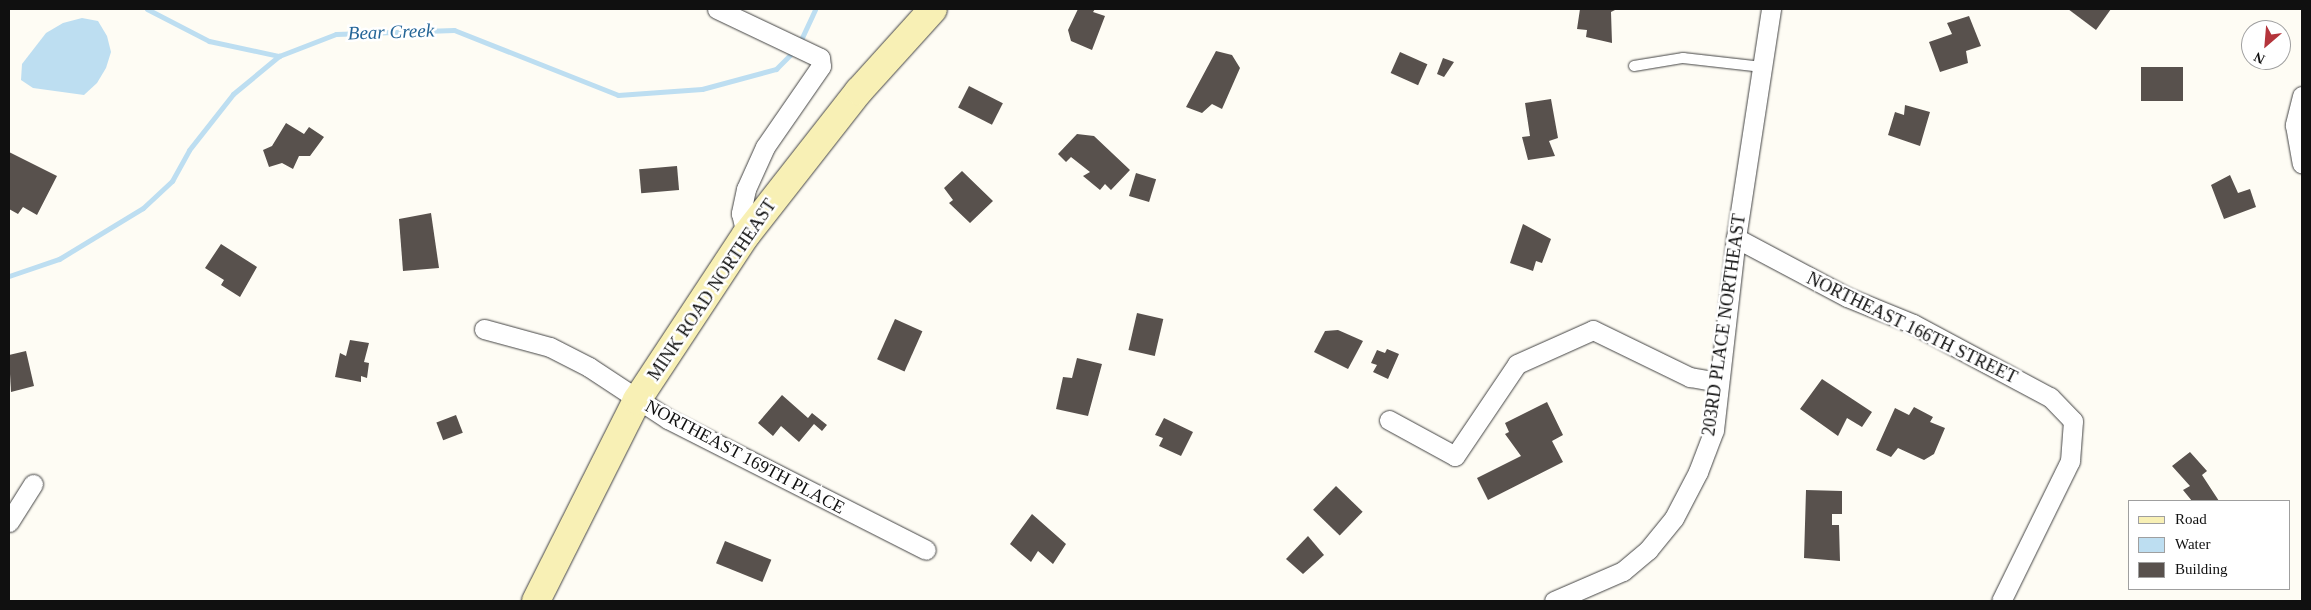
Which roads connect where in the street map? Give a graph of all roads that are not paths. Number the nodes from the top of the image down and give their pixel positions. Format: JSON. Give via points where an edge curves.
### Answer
{"nodes":[{"id":1,"x":716,"y":9,"type":"edge"},
{"id":2,"x":933,"y":9,"type":"edge"},
{"id":3,"x":1771,"y":9,"type":"edge"},
{"id":4,"x":1634,"y":66,"type":"dead end"},
{"id":5,"x":1762,"y":68,"type":"junction"},
{"id":6,"x":2302,"y":96,"type":"edge"},
{"id":7,"x":2302,"y":163,"type":"edge"},
{"id":8,"x":746,"y":235,"type":"junction"},
{"id":9,"x":1736,"y":238,"type":"junction"},
{"id":10,"x":484,"y":329,"type":"dead end"},
{"id":11,"x":1718,"y":382,"type":"junction"},
{"id":12,"x":637,"y":400,"type":"junction"},
{"id":13,"x":1389,"y":420,"type":"dead end"},
{"id":14,"x":33,"y":484,"type":"dead end"},
{"id":15,"x":9,"y":522,"type":"edge"},
{"id":16,"x":926,"y":550,"type":"dead end"},
{"id":17,"x":536,"y":601,"type":"edge"},
{"id":18,"x":1554,"y":601,"type":"edge"},
{"id":19,"x":2001,"y":601,"type":"edge"}],
"edges":[{"from":1,"to":8,"type":"street","via":[[820,58],[821,66],[765,147],[746,189],[741,213]]},
{"from":2,"to":8,"type":"street","name":"MINK ROAD NORTHEAST","via":[[859,90]]},
{"from":3,"to":5,"type":"street","name":"203RD PLACE NORTHEAST"},
{"from":4,"to":5,"type":"lane","via":[[1683,58]]},
{"from":5,"to":9,"type":"street","name":"203RD PLACE NORTHEAST"},
{"from":6,"to":7,"type":"street","via":[[2295,125]]},
{"from":8,"to":12,"type":"street","name":"MINK ROAD NORTHEAST"},
{"from":9,"to":11,"type":"street","name":"203RD PLACE NORTHEAST"},
{"from":9,"to":19,"type":"street","name":"NORTHEAST 166TH STREET","via":[[1848,297],[1912,324],[2050,397],[2073,421],[2070,460]]},
{"from":10,"to":12,"type":"street","name":"NORTHEAST 169TH PLACE","via":[[550,347],[589,367]]},
{"from":11,"to":13,"type":"street","via":[[1690,377],[1593,330],[1517,364],[1455,456]]},
{"from":11,"to":18,"type":"street","name":"203RD PLACE NORTHEAST","via":[[1714,430],[1698,472],[1674,518],[1648,550],[1623,571]]},
{"from":12,"to":16,"type":"street","name":"NORTHEAST 169TH PLACE","via":[[668,420]]},
{"from":12,"to":17,"type":"street","name":"MINK ROAD NORTHEAST"},
{"from":14,"to":15,"type":"street"}]}
